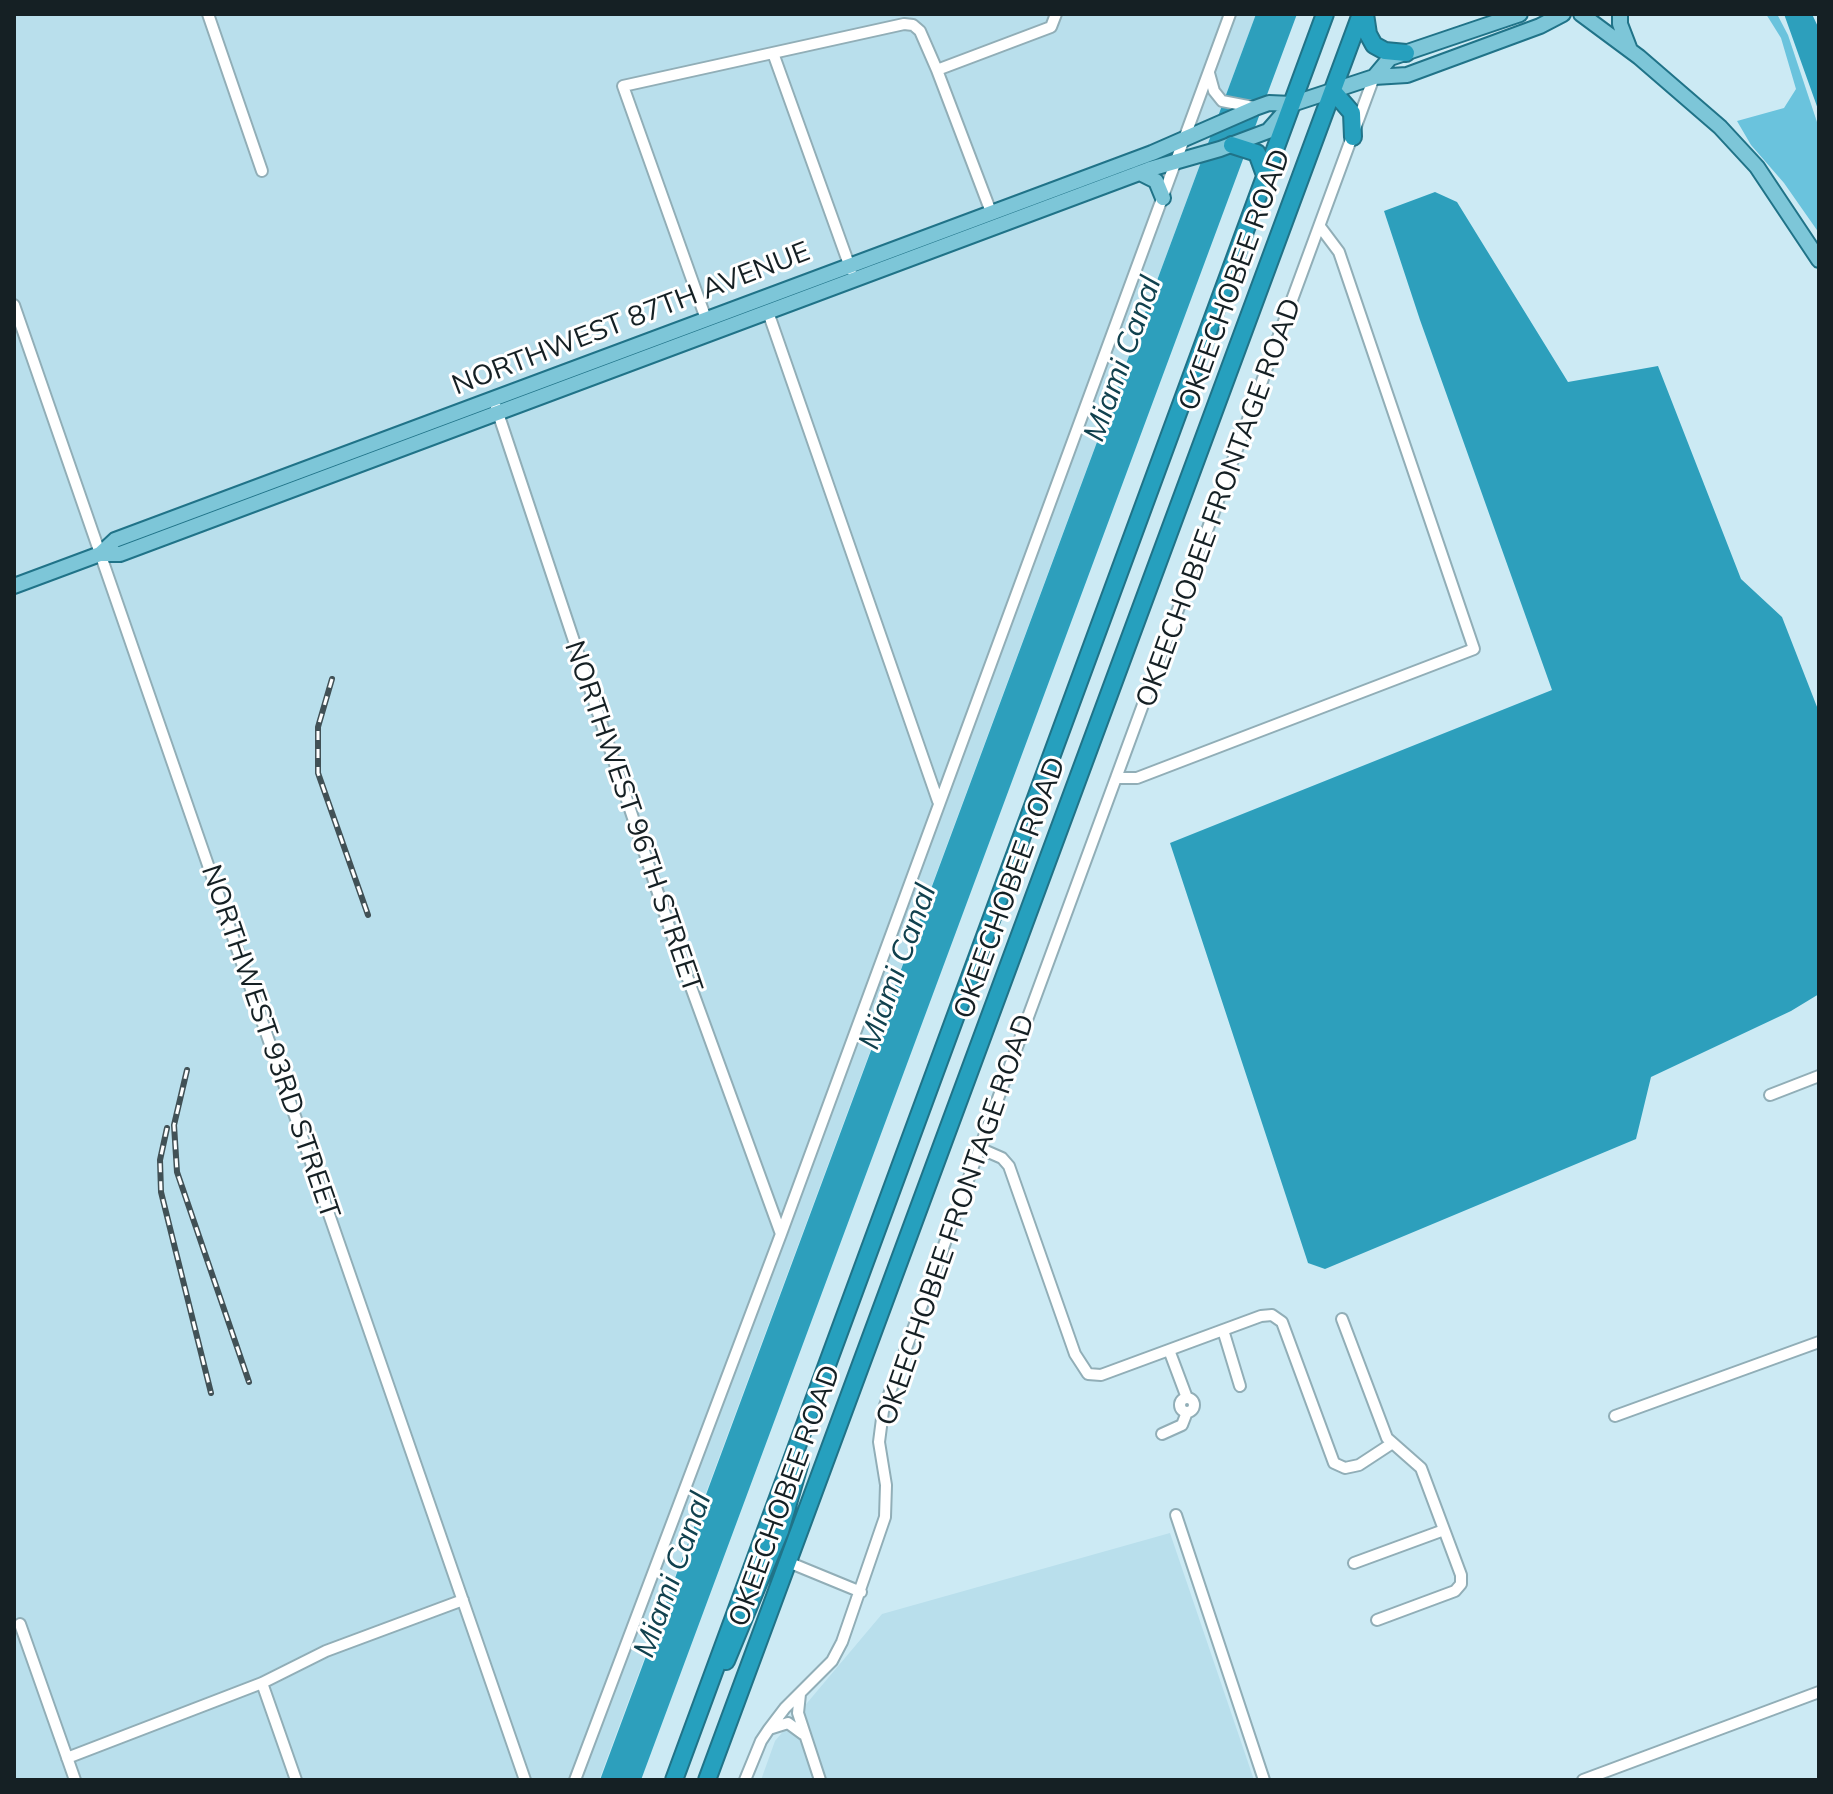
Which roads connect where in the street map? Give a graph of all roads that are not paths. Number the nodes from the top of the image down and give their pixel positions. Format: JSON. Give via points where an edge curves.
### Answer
{"nodes":[{"id":1,"x":208,"y":14,"type":"edge"},
{"id":2,"x":1056,"y":14,"type":"edge"},
{"id":3,"x":1230,"y":14,"type":"edge"},
{"id":4,"x":1325,"y":14,"type":"edge"},
{"id":5,"x":1363,"y":14,"type":"edge"},
{"id":6,"x":1519,"y":14,"type":"edge"},
{"id":7,"x":1563,"y":14,"type":"edge"},
{"id":8,"x":1581,"y":14,"type":"edge"},
{"id":9,"x":1620,"y":14,"type":"edge"},
{"id":10,"x":1499,"y":21,"type":"junction"},
{"id":11,"x":1630,"y":51,"type":"junction"},
{"id":12,"x":773,"y":53,"type":"junction"},
{"id":13,"x":1406,"y":53,"type":"junction"},
{"id":14,"x":1460,"y":55,"type":"junction"},
{"id":15,"x":937,"y":70,"type":"junction"},
{"id":16,"x":1209,"y":73,"type":"junction"},
{"id":17,"x":1374,"y":77,"type":"junction"},
{"id":18,"x":1333,"y":91,"type":"junction"},
{"id":19,"x":1292,"y":104,"type":"junction"},
{"id":20,"x":1262,"y":105,"type":"junction"},
{"id":21,"x":1353,"y":137,"type":"junction"},
{"id":22,"x":1185,"y":139,"type":"junction"},
{"id":23,"x":1252,"y":143,"type":"junction"},
{"id":24,"x":1232,"y":145,"type":"joint"},
{"id":25,"x":1176,"y":161,"type":"junction"},
{"id":26,"x":262,"y":171,"type":"dead end"},
{"id":27,"x":1140,"y":173,"type":"junction"},
{"id":28,"x":1265,"y":175,"type":"junction"},
{"id":29,"x":1163,"y":198,"type":"junction"},
{"id":30,"x":991,"y":212,"type":"junction"},
{"id":31,"x":1321,"y":228,"type":"junction"},
{"id":32,"x":1819,"y":260,"type":"edge"},
{"id":33,"x":852,"y":272,"type":"junction"},
{"id":34,"x":14,"y":305,"type":"edge"},
{"id":35,"x":768,"y":312,"type":"junction"},
{"id":36,"x":706,"y":319,"type":"junction"},
{"id":37,"x":495,"y":406,"type":"junction"},
{"id":38,"x":100,"y":554,"type":"junction"},
{"id":39,"x":14,"y":586,"type":"edge"},
{"id":40,"x":1116,"y":778,"type":"junction"},
{"id":41,"x":938,"y":801,"type":"junction"},
{"id":42,"x":1819,"y":1076,"type":"edge"},
{"id":43,"x":1770,"y":1095,"type":"dead end"},
{"id":44,"x":979,"y":1148,"type":"junction"},
{"id":45,"x":781,"y":1234,"type":"junction"},
{"id":46,"x":1342,"y":1319,"type":"dead end"},
{"id":47,"x":1223,"y":1330,"type":"junction"},
{"id":48,"x":1819,"y":1342,"type":"edge"},
{"id":49,"x":1169,"y":1350,"type":"junction"},
{"id":50,"x":830,"y":1356,"type":"junction"},
{"id":51,"x":1240,"y":1386,"type":"dead end"},
{"id":52,"x":1615,"y":1416,"type":"dead end"},
{"id":53,"x":1162,"y":1434,"type":"dead end"},
{"id":54,"x":1391,"y":1444,"type":"junction"},
{"id":55,"x":1176,"y":1515,"type":"dead end"},
{"id":56,"x":1444,"y":1530,"type":"junction"},
{"id":57,"x":780,"y":1531,"type":"junction"},
{"id":58,"x":788,"y":1562,"type":"junction"},
{"id":59,"x":1354,"y":1563,"type":"dead end"},
{"id":60,"x":759,"y":1584,"type":"junction"},
{"id":61,"x":861,"y":1592,"type":"junction"},
{"id":62,"x":463,"y":1600,"type":"junction"},
{"id":63,"x":1377,"y":1620,"type":"dead end"},
{"id":64,"x":20,"y":1624,"type":"dead end"},
{"id":65,"x":262,"y":1683,"type":"junction"},
{"id":66,"x":1819,"y":1692,"type":"edge"},
{"id":67,"x":800,"y":1693,"type":"junction"},
{"id":68,"x":769,"y":1729,"type":"junction"},
{"id":69,"x":805,"y":1736,"type":"junction"},
{"id":70,"x":67,"y":1758,"type":"junction"},
{"id":71,"x":681,"y":1761,"type":"junction"},
{"id":72,"x":75,"y":1780,"type":"edge"},
{"id":73,"x":296,"y":1780,"type":"edge"},
{"id":74,"x":525,"y":1780,"type":"edge"},
{"id":75,"x":575,"y":1780,"type":"edge"},
{"id":76,"x":674,"y":1780,"type":"edge"},
{"id":77,"x":707,"y":1780,"type":"edge"},
{"id":78,"x":745,"y":1780,"type":"edge"},
{"id":79,"x":820,"y":1780,"type":"edge"},
{"id":80,"x":1264,"y":1780,"type":"edge"},
{"id":81,"x":1583,"y":1780,"type":"edge"}],
"edges":[{"from":1,"to":26,"type":"street"},
{"from":2,"to":15,"type":"street","via":[[1051,27]]},
{"from":3,"to":16,"type":"street"},
{"from":4,"to":19,"type":"highway","name":"OKEECHOBEE ROAD"},
{"from":5,"to":13,"type":"highway","via":[[1370,40],[1378,48]]},
{"from":5,"to":18,"type":"highway","name":"OKEECHOBEE ROAD"},
{"from":6,"to":10,"type":"main road"},
{"from":7,"to":14,"type":"main road"},
{"from":8,"to":11,"type":"main road"},
{"from":9,"to":11,"type":"main road"},
{"from":10,"to":13,"type":"main road"},
{"from":10,"to":14,"type":"main road","via":[[1470,39]]},
{"from":11,"to":32,"type":"main road","via":[[1720,127],[1757,167]]},
{"from":12,"to":15,"type":"street","via":[[904,24],[920,31]]},
{"from":12,"to":33,"type":"street"},
{"from":12,"to":36,"type":"street","via":[[623,86]]},
{"from":13,"to":17,"type":"main road","via":[[1390,58]]},
{"from":14,"to":17,"type":"main road","via":[[1407,75]]},
{"from":15,"to":30,"type":"street"},
{"from":16,"to":20,"type":"street","via":[[1222,101]]},
{"from":16,"to":22,"type":"street"},
{"from":17,"to":18,"type":"main road"},
{"from":17,"to":21,"type":"street","name":"OKEECHOBEE FRONTAGE ROAD"},
{"from":18,"to":19,"type":"main road"},
{"from":18,"to":21,"type":"highway","via":[[1352,113]]},
{"from":18,"to":58,"type":"highway","name":"OKEECHOBEE ROAD"},
{"from":19,"to":20,"type":"main road"},
{"from":19,"to":23,"type":"main road"},
{"from":19,"to":28,"type":"highway","name":"OKEECHOBEE ROAD"},
{"from":20,"to":22,"type":"main road","name":"NORTHWEST 87TH AVENUE"},
{"from":21,"to":31,"type":"street","name":"OKEECHOBEE FRONTAGE ROAD"},
{"from":22,"to":25,"type":"street"},
{"from":22,"to":30,"type":"main road","name":"NORTHWEST 87TH AVENUE"},
{"from":23,"to":24,"type":"highway"},
{"from":23,"to":28,"type":"highway"},
{"from":24,"to":25,"type":"main road","name":"NORTHWEST 87TH AVENUE"},
{"from":25,"to":27,"type":"main road","name":"NORTHWEST 87TH AVENUE"},
{"from":25,"to":29,"type":"street"},
{"from":27,"to":29,"type":"main road","via":[[1156,181]]},
{"from":27,"to":33,"type":"main road","name":"NORTHWEST 87TH AVENUE"},
{"from":28,"to":50,"type":"highway","name":"OKEECHOBEE ROAD"},
{"from":29,"to":41,"type":"street"},
{"from":30,"to":33,"type":"main road","name":"NORTHWEST 87TH AVENUE"},
{"from":31,"to":40,"type":"street","name":"OKEECHOBEE FRONTAGE ROAD"},
{"from":31,"to":40,"type":"street","via":[[1339,252],[1474,649],[1137,778]]},
{"from":33,"to":35,"type":"main road","name":"NORTHWEST 87TH AVENUE"},
{"from":33,"to":36,"type":"main road","name":"NORTHWEST 87TH AVENUE"},
{"from":34,"to":38,"type":"street","name":"NORTHWEST 93RD STREET"},
{"from":35,"to":37,"type":"main road","name":"NORTHWEST 87TH AVENUE"},
{"from":35,"to":41,"type":"street"},
{"from":36,"to":37,"type":"main road","name":"NORTHWEST 87TH AVENUE"},
{"from":37,"to":38,"type":"main road","name":"NORTHWEST 87TH AVENUE","via":[[115,540]]},
{"from":37,"to":45,"type":"street","name":"NORTHWEST 96TH STREET","via":[[672,935]]},
{"from":38,"to":39,"type":"main road","name":"NORTHWEST 87TH AVENUE"},
{"from":38,"to":62,"type":"street","name":"NORTHWEST 93RD STREET"},
{"from":40,"to":44,"type":"street","name":"OKEECHOBEE FRONTAGE ROAD"},
{"from":41,"to":45,"type":"street"},
{"from":42,"to":43,"type":"street"},
{"from":44,"to":49,"type":"street","via":[[1002,1158],[1010,1168],[1075,1354],[1088,1374],[1101,1375]]},
{"from":44,"to":61,"type":"street","name":"OKEECHOBEE FRONTAGE ROAD","via":[[883,1411],[879,1442],[885,1517]]},
{"from":45,"to":75,"type":"street"},
{"from":46,"to":54,"type":"street"},
{"from":47,"to":49,"type":"street"},
{"from":47,"to":51,"type":"street"},
{"from":47,"to":54,"type":"street","via":[[1261,1316],[1282,1322],[1334,1463],[1345,1468],[1359,1465]]},
{"from":48,"to":52,"type":"street"},
{"from":49,"to":53,"type":"street","via":[[1194,1406]]},
{"from":50,"to":57,"type":"highway"},
{"from":50,"to":71,"type":"highway","name":"OKEECHOBEE ROAD"},
{"from":54,"to":56,"type":"street","via":[[1421,1468]]},
{"from":55,"to":80,"type":"street"},
{"from":56,"to":59,"type":"street"},
{"from":56,"to":63,"type":"street","via":[[1461,1584],[1451,1593]]},
{"from":57,"to":58,"type":"highway","via":[[778,1544]]},
{"from":57,"to":60,"type":"highway"},
{"from":58,"to":60,"type":"highway","via":[[771,1569]]},
{"from":58,"to":61,"type":"street"},
{"from":58,"to":77,"type":"highway","name":"OKEECHOBEE ROAD"},
{"from":60,"to":71,"type":"highway"},
{"from":61,"to":67,"type":"street","name":"OKEECHOBEE FRONTAGE ROAD","via":[[832,1661]]},
{"from":62,"to":65,"type":"street","via":[[326,1651]]},
{"from":62,"to":74,"type":"street","name":"NORTHWEST 93RD STREET"},
{"from":64,"to":70,"type":"street"},
{"from":65,"to":70,"type":"street"},
{"from":65,"to":73,"type":"street"},
{"from":66,"to":81,"type":"street"},
{"from":67,"to":68,"type":"street","name":"OKEECHOBEE FRONTAGE ROAD"},
{"from":67,"to":69,"type":"street","via":[[798,1713]]},
{"from":68,"to":69,"type":"street","via":[[788,1723]]},
{"from":68,"to":78,"type":"street","name":"OKEECHOBEE FRONTAGE ROAD"},
{"from":69,"to":79,"type":"street"},
{"from":70,"to":72,"type":"street"},
{"from":71,"to":76,"type":"highway","name":"OKEECHOBEE ROAD"}]}
